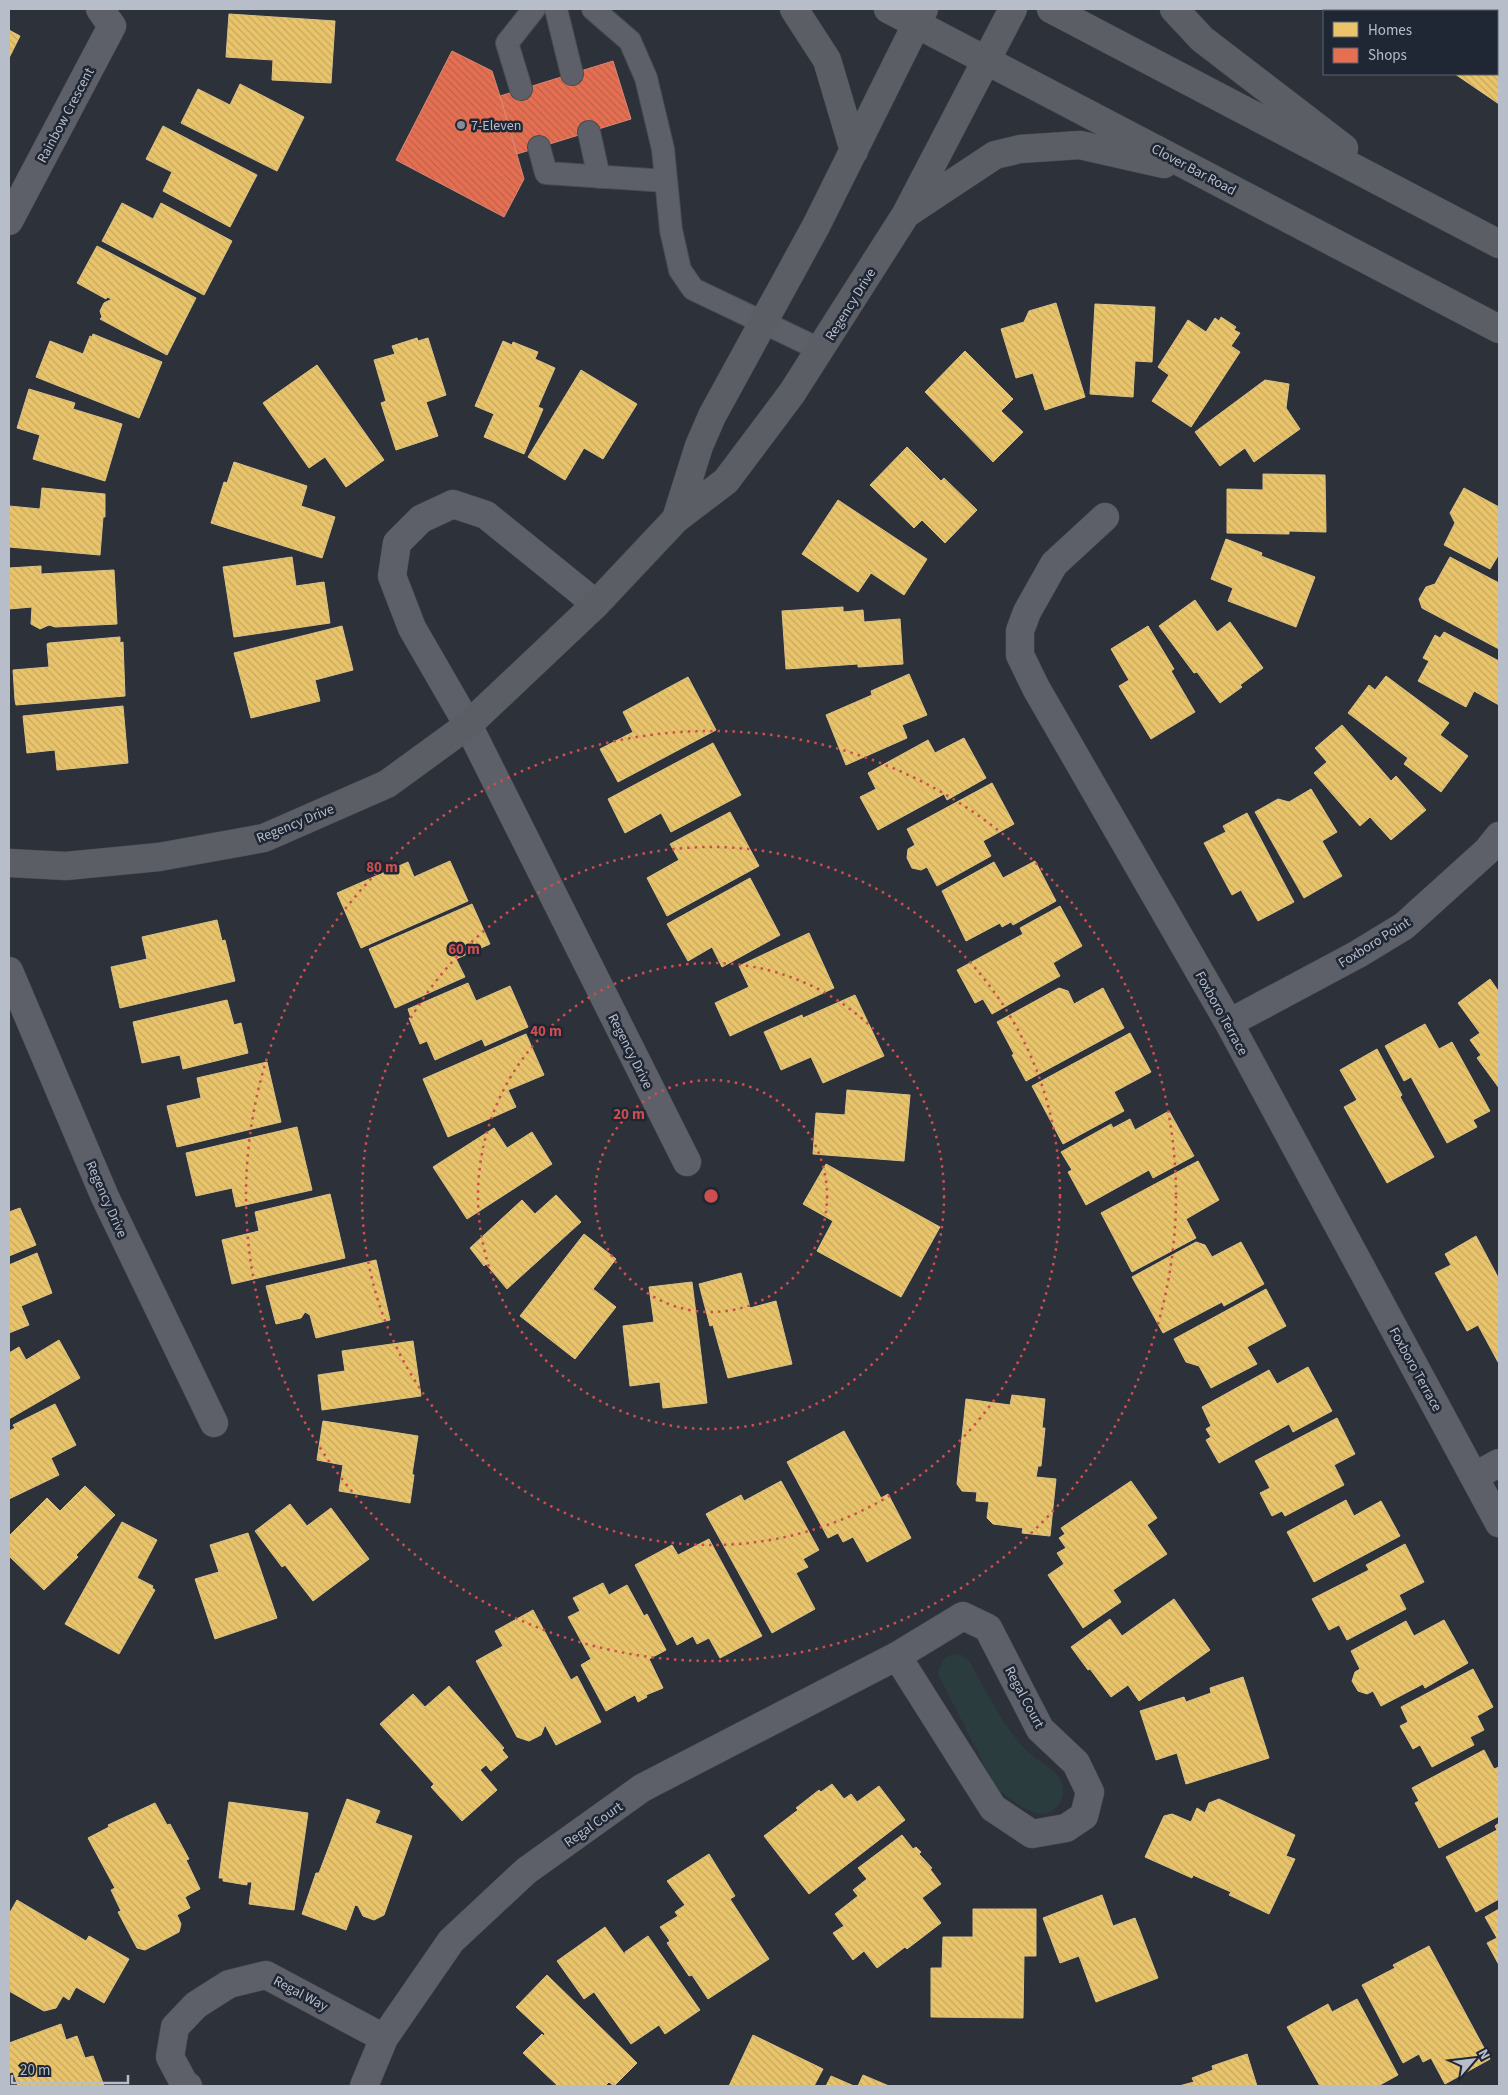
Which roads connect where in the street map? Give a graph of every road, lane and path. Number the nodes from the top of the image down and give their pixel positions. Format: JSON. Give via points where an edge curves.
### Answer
{"nodes":[{"id":1,"x":100,"y":9,"type":"edge"},
{"id":2,"x":534,"y":9,"type":"edge"},
{"id":3,"x":556,"y":9,"type":"edge"},
{"id":4,"x":593,"y":9,"type":"edge"},
{"id":5,"x":794,"y":9,"type":"edge"},
{"id":6,"x":888,"y":9,"type":"edge"},
{"id":7,"x":1013,"y":9,"type":"edge"},
{"id":8,"x":1051,"y":9,"type":"edge"},
{"id":9,"x":1174,"y":9,"type":"edge"},
{"id":10,"x":920,"y":16,"type":"edge"},
{"id":11,"x":987,"y":60,"type":"junction"},
{"id":12,"x":572,"y":74,"type":"dead end"},
{"id":13,"x":521,"y":90,"type":"dead end"},
{"id":14,"x":588,"y":132,"type":"dead end"},
{"id":15,"x":539,"y":147,"type":"dead end"},
{"id":16,"x":854,"y":150,"type":"junction"},
{"id":17,"x":1201,"y":173,"type":"junction"},
{"id":18,"x":599,"y":177,"type":"junction"},
{"id":19,"x":666,"y":181,"type":"junction"},
{"id":20,"x":1404,"y":194,"type":"junction"},
{"id":21,"x":906,"y":214,"type":"junction"},
{"id":22,"x":9,"y":221,"type":"edge"},
{"id":23,"x":1499,"y":244,"type":"edge"},
{"id":24,"x":762,"y":324,"type":"junction"},
{"id":25,"x":1499,"y":329,"type":"edge"},
{"id":26,"x":820,"y":350,"type":"junction"},
{"id":27,"x":1105,"y":517,"type":"dead end"},
{"id":28,"x":676,"y":519,"type":"junction"},
{"id":29,"x":596,"y":604,"type":"junction"},
{"id":30,"x":468,"y":725,"type":"junction"},
{"id":31,"x":1499,"y":836,"type":"edge"},
{"id":32,"x":9,"y":863,"type":"edge"},
{"id":33,"x":9,"y":971,"type":"edge"},
{"id":34,"x":1229,"y":1023,"type":"junction"},
{"id":35,"x":687,"y":1162,"type":"dead end"},
{"id":36,"x":214,"y":1423,"type":"dead end"},
{"id":37,"x":1499,"y":1463,"type":"edge"},
{"id":38,"x":1475,"y":1476,"type":"junction"},
{"id":39,"x":1499,"y":1523,"type":"edge"},
{"id":40,"x":897,"y":1656,"type":"junction"},
{"id":41,"x":384,"y":2038,"type":"junction"},
{"id":42,"x":370,"y":2084,"type":"edge"},
{"id":43,"x":188,"y":2086,"type":"edge"}],
"edges":[{"from":1,"to":22,"type":"street","name":"Rainbow Crescent","via":[[112,26]]},
{"from":2,"to":13,"type":"lane","via":[[507,43]]},
{"from":3,"to":12,"type":"lane"},
{"from":4,"to":19,"type":"lane","via":[[630,41],[646,78],[663,149]]},
{"from":5,"to":16,"type":"main road","via":[[827,60]]},
{"from":6,"to":10,"type":"main road","name":"Clover Bar Road"},
{"from":7,"to":11,"type":"main road","name":"Regency Drive"},
{"from":8,"to":20,"type":"main road"},
{"from":9,"to":20,"type":"main road","via":[[1202,39]]},
{"from":10,"to":11,"type":"main road","name":"Clover Bar Road"},
{"from":10,"to":16,"type":"main road","name":"Regency Drive"},
{"from":11,"to":17,"type":"main road","name":"Clover Bar Road"},
{"from":11,"to":21,"type":"main road","name":"Regency Drive"},
{"from":14,"to":18,"type":"lane"},
{"from":15,"to":18,"type":"lane","via":[[546,173]]},
{"from":16,"to":24,"type":"main road","name":"Regency Drive"},
{"from":17,"to":21,"type":"main road","via":[[1080,145],[1020,149],[995,155]]},
{"from":17,"to":25,"type":"main road","name":"Clover Bar Road"},
{"from":18,"to":19,"type":"lane"},
{"from":19,"to":24,"type":"lane","via":[[671,230],[680,270],[693,289]]},
{"from":20,"to":23,"type":"main road"},
{"from":21,"to":26,"type":"main road","name":"Regency Drive"},
{"from":24,"to":26,"type":"lane"},
{"from":24,"to":28,"type":"main road","name":"Regency Drive","via":[[702,438]]},
{"from":26,"to":28,"type":"main road","name":"Regency Drive","via":[[726,481]]},
{"from":27,"to":34,"type":"street","name":"Foxboro Terrace","via":[[1054,564],[1041,585],[1020,631],[1020,655]]},
{"from":28,"to":29,"type":"main road","name":"Regency Drive"},
{"from":29,"to":30,"type":"main road","name":"Regency Drive"},
{"from":29,"to":30,"type":"street","name":"Regency Drive","via":[[486,514],[453,504],[421,519],[397,543],[392,576],[412,628]]},
{"from":30,"to":32,"type":"main road","name":"Regency Drive","via":[[387,784],[264,838],[159,857],[75,865]]},
{"from":30,"to":35,"type":"street","name":"Regency Drive"},
{"from":31,"to":34,"type":"street","name":"Foxboro Point","via":[[1487,851],[1404,926]]},
{"from":33,"to":36,"type":"street","name":"Regency Drive","via":[[105,1197]]},
{"from":34,"to":38,"type":"street","name":"Foxboro Terrace"},
{"from":37,"to":38,"type":"street"},
{"from":38,"to":39,"type":"street","name":"Foxboro Terrace"},
{"from":40,"to":40,"type":"street","name":"Regal Court","via":[[993,1808],[1032,1834],[1066,1828],[1084,1816],[1090,1792],[1076,1763],[1040,1730],[988,1628],[963,1616]]},
{"from":40,"to":41,"type":"street","name":"Regal Court","via":[[642,1788],[526,1871],[451,1941]]},
{"from":41,"to":42,"type":"street","name":"Regal Court"},
{"from":41,"to":43,"type":"street","name":"Regal Way","via":[[266,1975],[229,1984],[196,2005],[175,2027],[170,2057]]}]}
